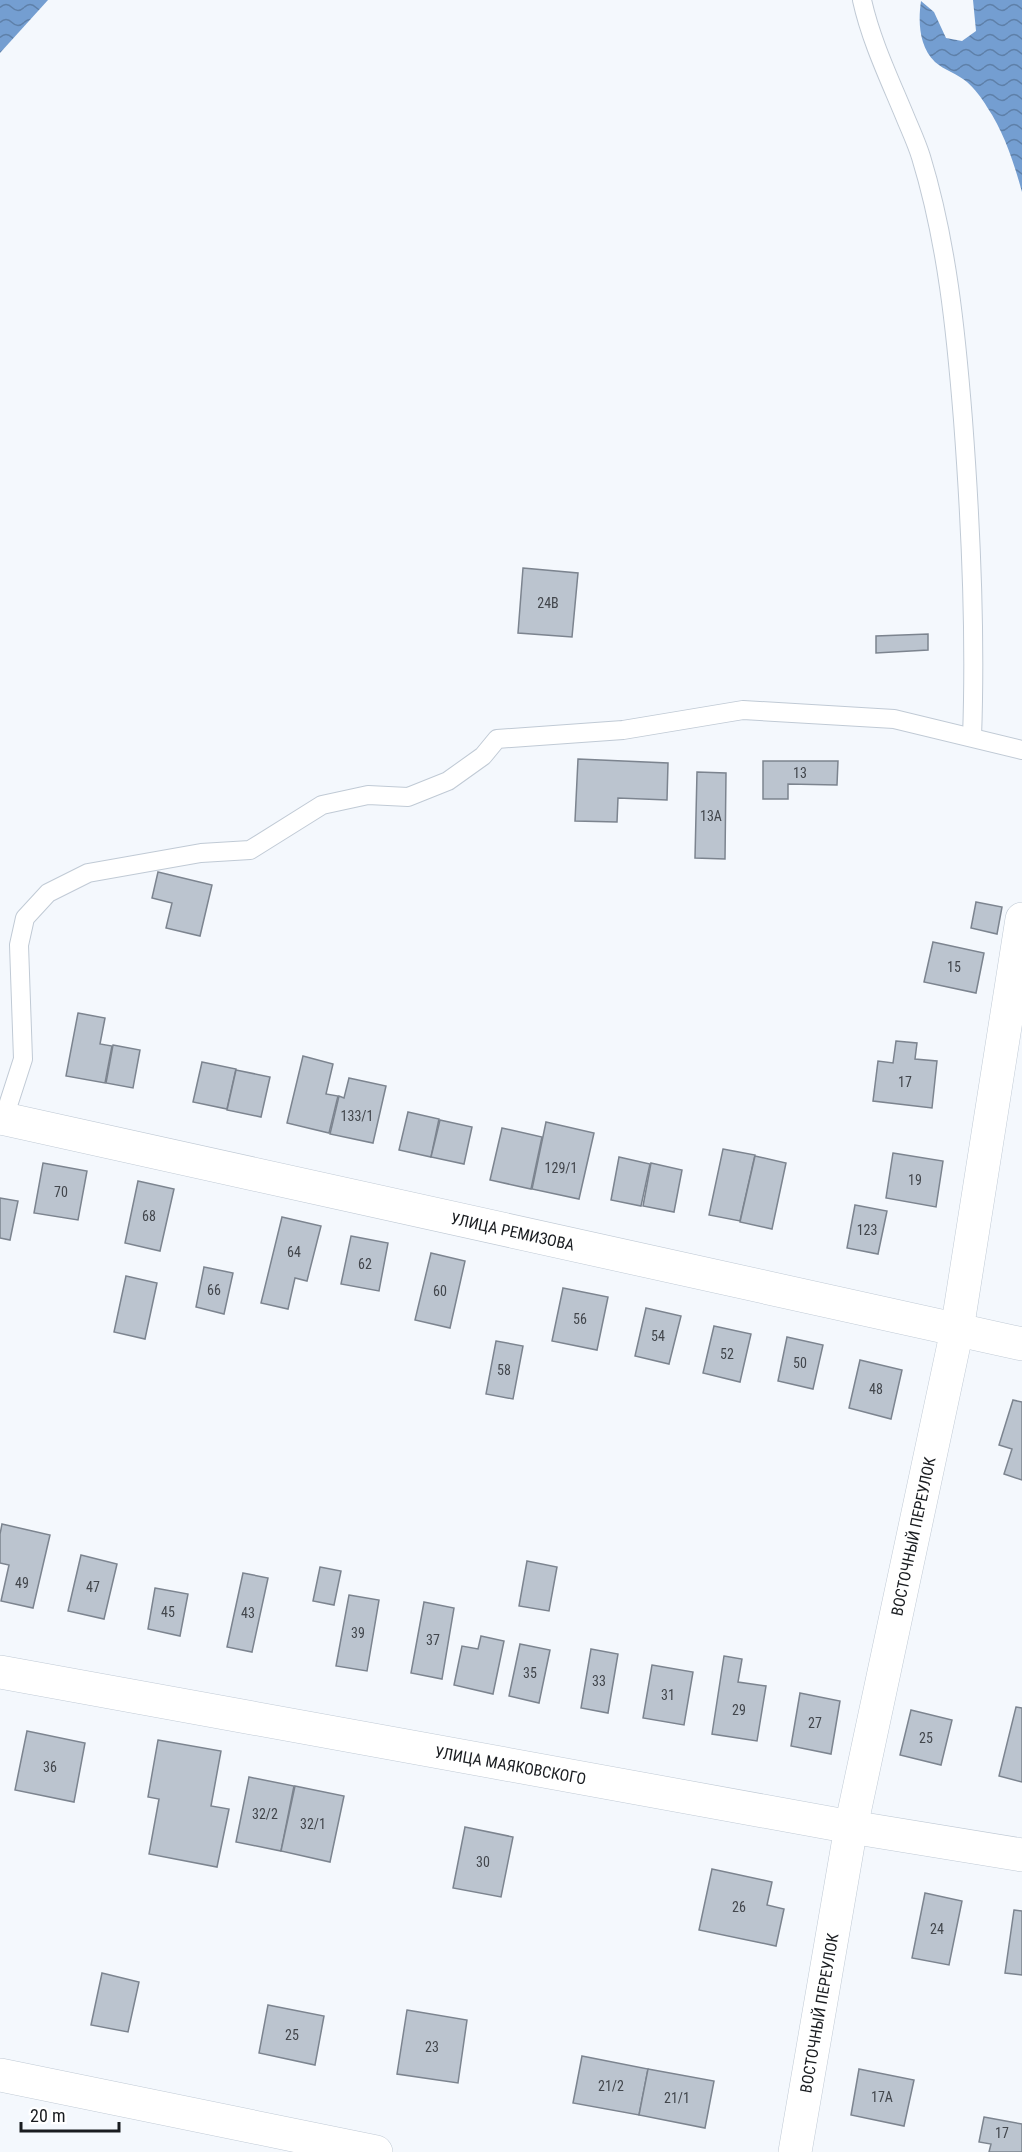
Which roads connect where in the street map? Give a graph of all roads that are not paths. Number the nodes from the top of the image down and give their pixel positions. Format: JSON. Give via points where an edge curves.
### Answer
{"nodes":[{"id":1,"x":862,"y":0,"type":"edge"},
{"id":2,"x":972,"y":737,"type":"junction"},
{"id":3,"x":1022,"y":750,"type":"edge"},
{"id":4,"x":1022,"y":919,"type":"edge"},
{"id":5,"x":1016,"y":1000,"type":"edge"},
{"id":6,"x":2,"y":1124,"type":"edge"},
{"id":7,"x":957,"y":1330,"type":"junction"},
{"id":8,"x":1022,"y":1344,"type":"edge"},
{"id":9,"x":0,"y":1672,"type":"edge"},
{"id":10,"x":851,"y":1827,"type":"junction"},
{"id":11,"x":1022,"y":1855,"type":"edge"},
{"id":12,"x":0,"y":2075,"type":"edge"},
{"id":13,"x":376,"y":2152,"type":"edge"},
{"id":14,"x":795,"y":2152,"type":"edge"}],
"edges":[{"from":1,"to":2,"type":"lane","via":[[921,156],[945,262],[967,467],[975,647]]},
{"from":2,"to":3,"type":"lane"},
{"from":2,"to":6,"type":"lane","via":[[894,719],[743,710],[623,730],[497,739],[483,756],[448,781],[408,797],[368,795],[322,805],[250,850],[201,853],[88,873],[48,893],[25,918],[19,945],[23,1059]]},
{"from":4,"to":5,"type":"street","name":"ВОСТОЧНЫЙ ПЕРЕУЛОК"},
{"from":5,"to":7,"type":"street","name":"ВОСТОЧНЫЙ ПЕРЕУЛОК"},
{"from":6,"to":7,"type":"street","name":"УЛИЦА РЕМИЗОВА"},
{"from":7,"to":8,"type":"street","name":"УЛИЦА РЕМИЗОВА"},
{"from":7,"to":10,"type":"street","name":"ВОСТОЧНЫЙ ПЕРЕУЛОК"},
{"from":9,"to":10,"type":"street","name":"УЛИЦА МАЯКОВСКОГО"},
{"from":10,"to":11,"type":"street","name":"УЛИЦА МАЯКОВСКОГО"},
{"from":10,"to":14,"type":"street","name":"ВОСТОЧНЫЙ ПЕРЕУЛОК"},
{"from":12,"to":13,"type":"street"}]}
